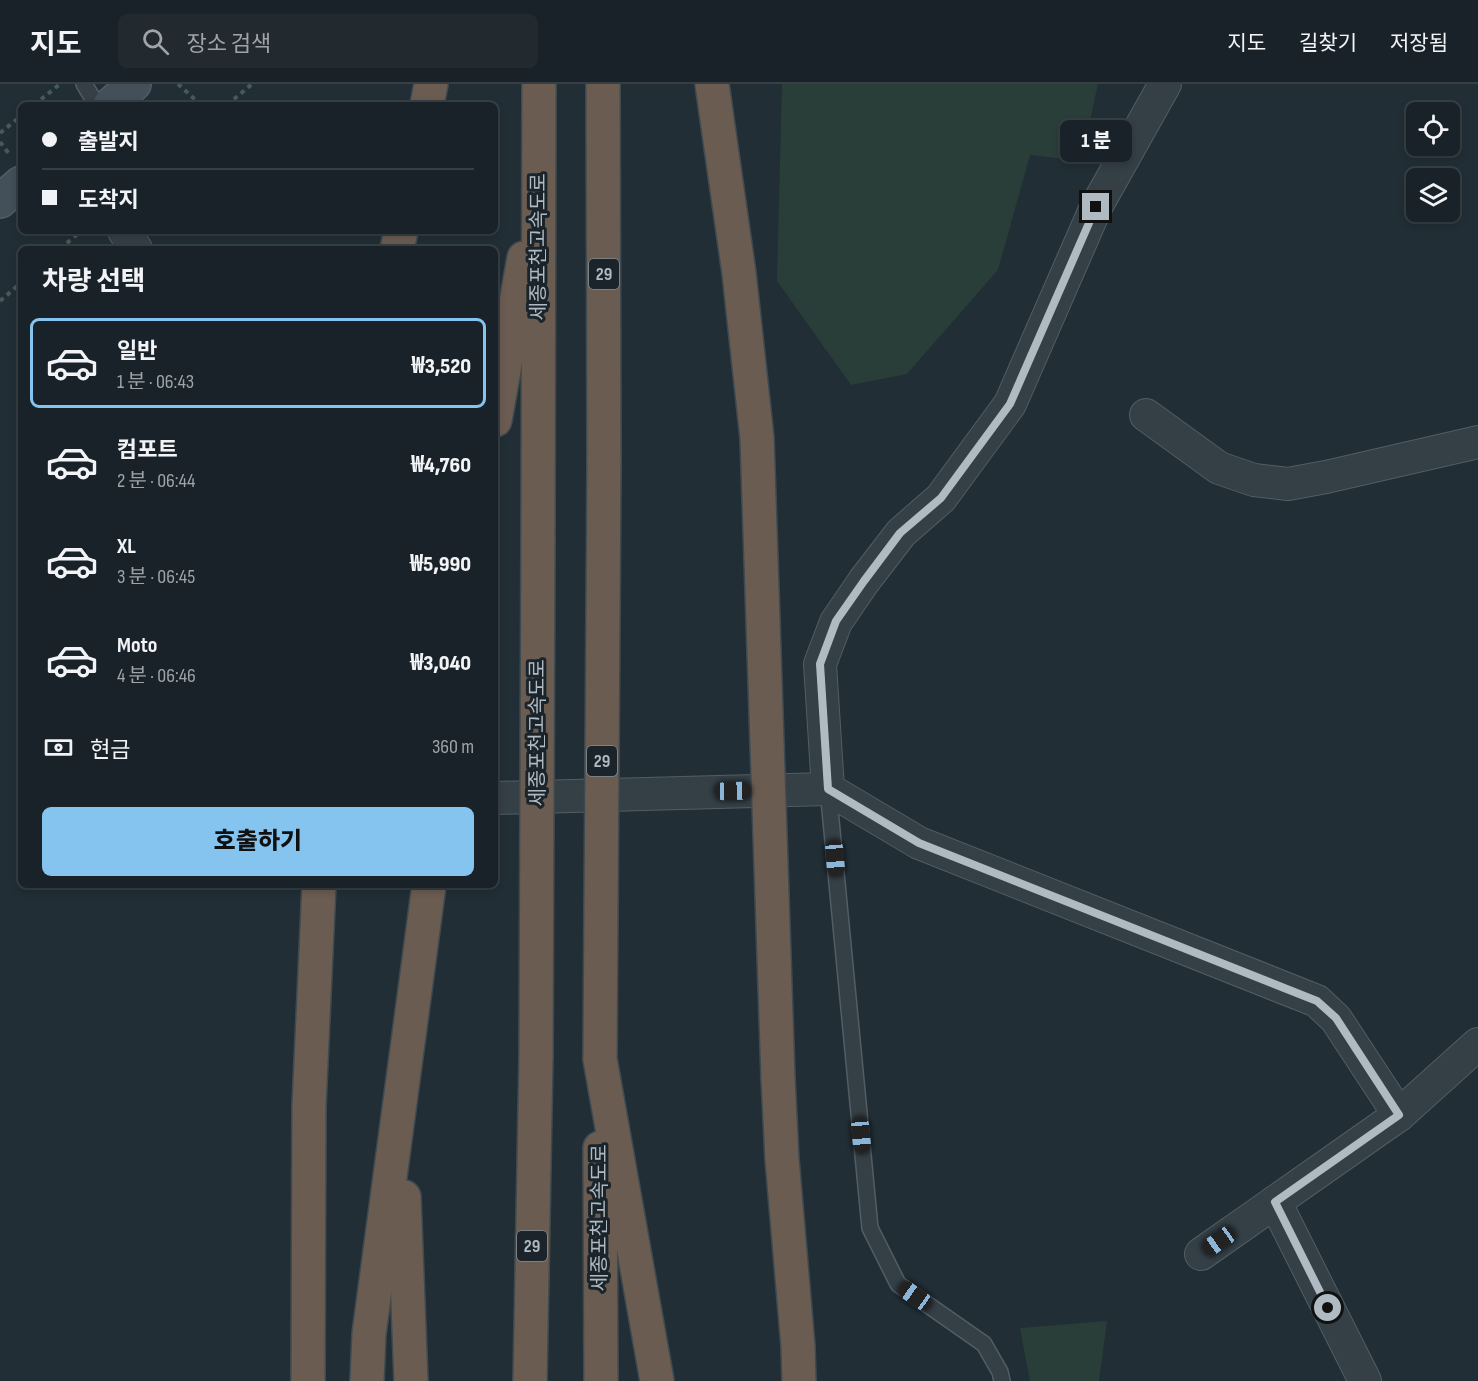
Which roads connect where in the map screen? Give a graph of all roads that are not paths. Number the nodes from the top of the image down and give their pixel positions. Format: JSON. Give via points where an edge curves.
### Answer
{"nodes":[{"id":1,"x":84,"y":84,"type":"edge"},
{"id":2,"x":134,"y":84,"type":"edge"},
{"id":3,"x":431,"y":84,"type":"edge"},
{"id":4,"x":603,"y":84,"type":"edge"},
{"id":5,"x":712,"y":84,"type":"edge"},
{"id":6,"x":1165,"y":84,"type":"edge"},
{"id":7,"x":539,"y":92,"type":"edge"},
{"id":8,"x":95,"y":102,"type":"edge"},
{"id":9,"x":113,"y":102,"type":"edge"},
{"id":10,"x":428,"y":102,"type":"edge"},
{"id":11,"x":539,"y":171,"type":"junction"},
{"id":12,"x":18,"y":186,"type":"edge"},
{"id":13,"x":0,"y":201,"type":"edge"},
{"id":14,"x":498,"y":403,"type":"edge"},
{"id":15,"x":1146,"y":415,"type":"dead end"},
{"id":16,"x":1478,"y":442,"type":"edge"},
{"id":17,"x":828,"y":789,"type":"junction"},
{"id":18,"x":498,"y":798,"type":"edge"},
{"id":19,"x":319,"y":888,"type":"edge"},
{"id":20,"x":429,"y":888,"type":"edge"},
{"id":21,"x":1478,"y":1044,"type":"edge"},
{"id":22,"x":600,"y":1059,"type":"junction"},
{"id":23,"x":778,"y":1078,"type":"junction"},
{"id":24,"x":400,"y":1111,"type":"junction"},
{"id":25,"x":1399,"y":1115,"type":"junction"},
{"id":26,"x":1275,"y":1202,"type":"junction"},
{"id":27,"x":1201,"y":1254,"type":"dead end"},
{"id":28,"x":309,"y":1303,"type":"junction"},
{"id":29,"x":646,"y":1320,"type":"junction"},
{"id":30,"x":308,"y":1381,"type":"edge"},
{"id":31,"x":313,"y":1381,"type":"edge"},
{"id":32,"x":368,"y":1381,"type":"edge"},
{"id":33,"x":411,"y":1381,"type":"edge"},
{"id":34,"x":530,"y":1381,"type":"edge"},
{"id":35,"x":600,"y":1381,"type":"edge"},
{"id":36,"x":648,"y":1381,"type":"edge"},
{"id":37,"x":657,"y":1381,"type":"edge"},
{"id":38,"x":782,"y":1381,"type":"edge"},
{"id":39,"x":799,"y":1381,"type":"edge"},
{"id":40,"x":1002,"y":1381,"type":"edge"},
{"id":41,"x":1365,"y":1381,"type":"edge"}],
"edges":[{"from":1,"to":8,"type":"lane"},
{"from":2,"to":9,"type":"main road"},
{"from":3,"to":10,"type":"highway"},
{"from":4,"to":22,"type":"highway","name":"세종포천고속도로","number":"29","bridge":true},
{"from":5,"to":23,"type":"highway","bridge":true,"via":[[757,438]]},
{"from":6,"to":17,"type":"street","via":[[1096,207],[1010,404],[941,498],[900,533],[836,621],[820,664]]},
{"from":7,"to":11,"type":"highway","name":"세종포천고속도로","number":"29"},
{"from":11,"to":14,"type":"highway"},
{"from":11,"to":34,"type":"highway","name":"세종포천고속도로","number":"29","bridge":true,"via":[[536,1056]]},
{"from":12,"to":13,"type":"main road"},
{"from":15,"to":16,"type":"street","via":[[1219,468],[1254,480],[1288,484]]},
{"from":17,"to":18,"type":"street"},
{"from":17,"to":25,"type":"street","via":[[919,843],[1317,1001],[1336,1018]]},
{"from":17,"to":40,"type":"lane","via":[[870,1228],[898,1284],[984,1344]]},
{"from":19,"to":28,"type":"highway","via":[[309,1106]]},
{"from":20,"to":24,"type":"highway"},
{"from":21,"to":25,"type":"street"},
{"from":22,"to":29,"type":"highway"},
{"from":22,"to":35,"type":"highway","name":"세종포천고속도로","number":"29"},
{"from":23,"to":38,"type":"highway"},
{"from":23,"to":39,"type":"highway"},
{"from":24,"to":32,"type":"highway","via":[[369,1334]]},
{"from":24,"to":33,"type":"highway"},
{"from":25,"to":26,"type":"street"},
{"from":26,"to":27,"type":"street"},
{"from":26,"to":41,"type":"street"},
{"from":28,"to":30,"type":"highway"},
{"from":28,"to":31,"type":"highway"},
{"from":29,"to":36,"type":"highway"},
{"from":29,"to":37,"type":"highway"}]}
